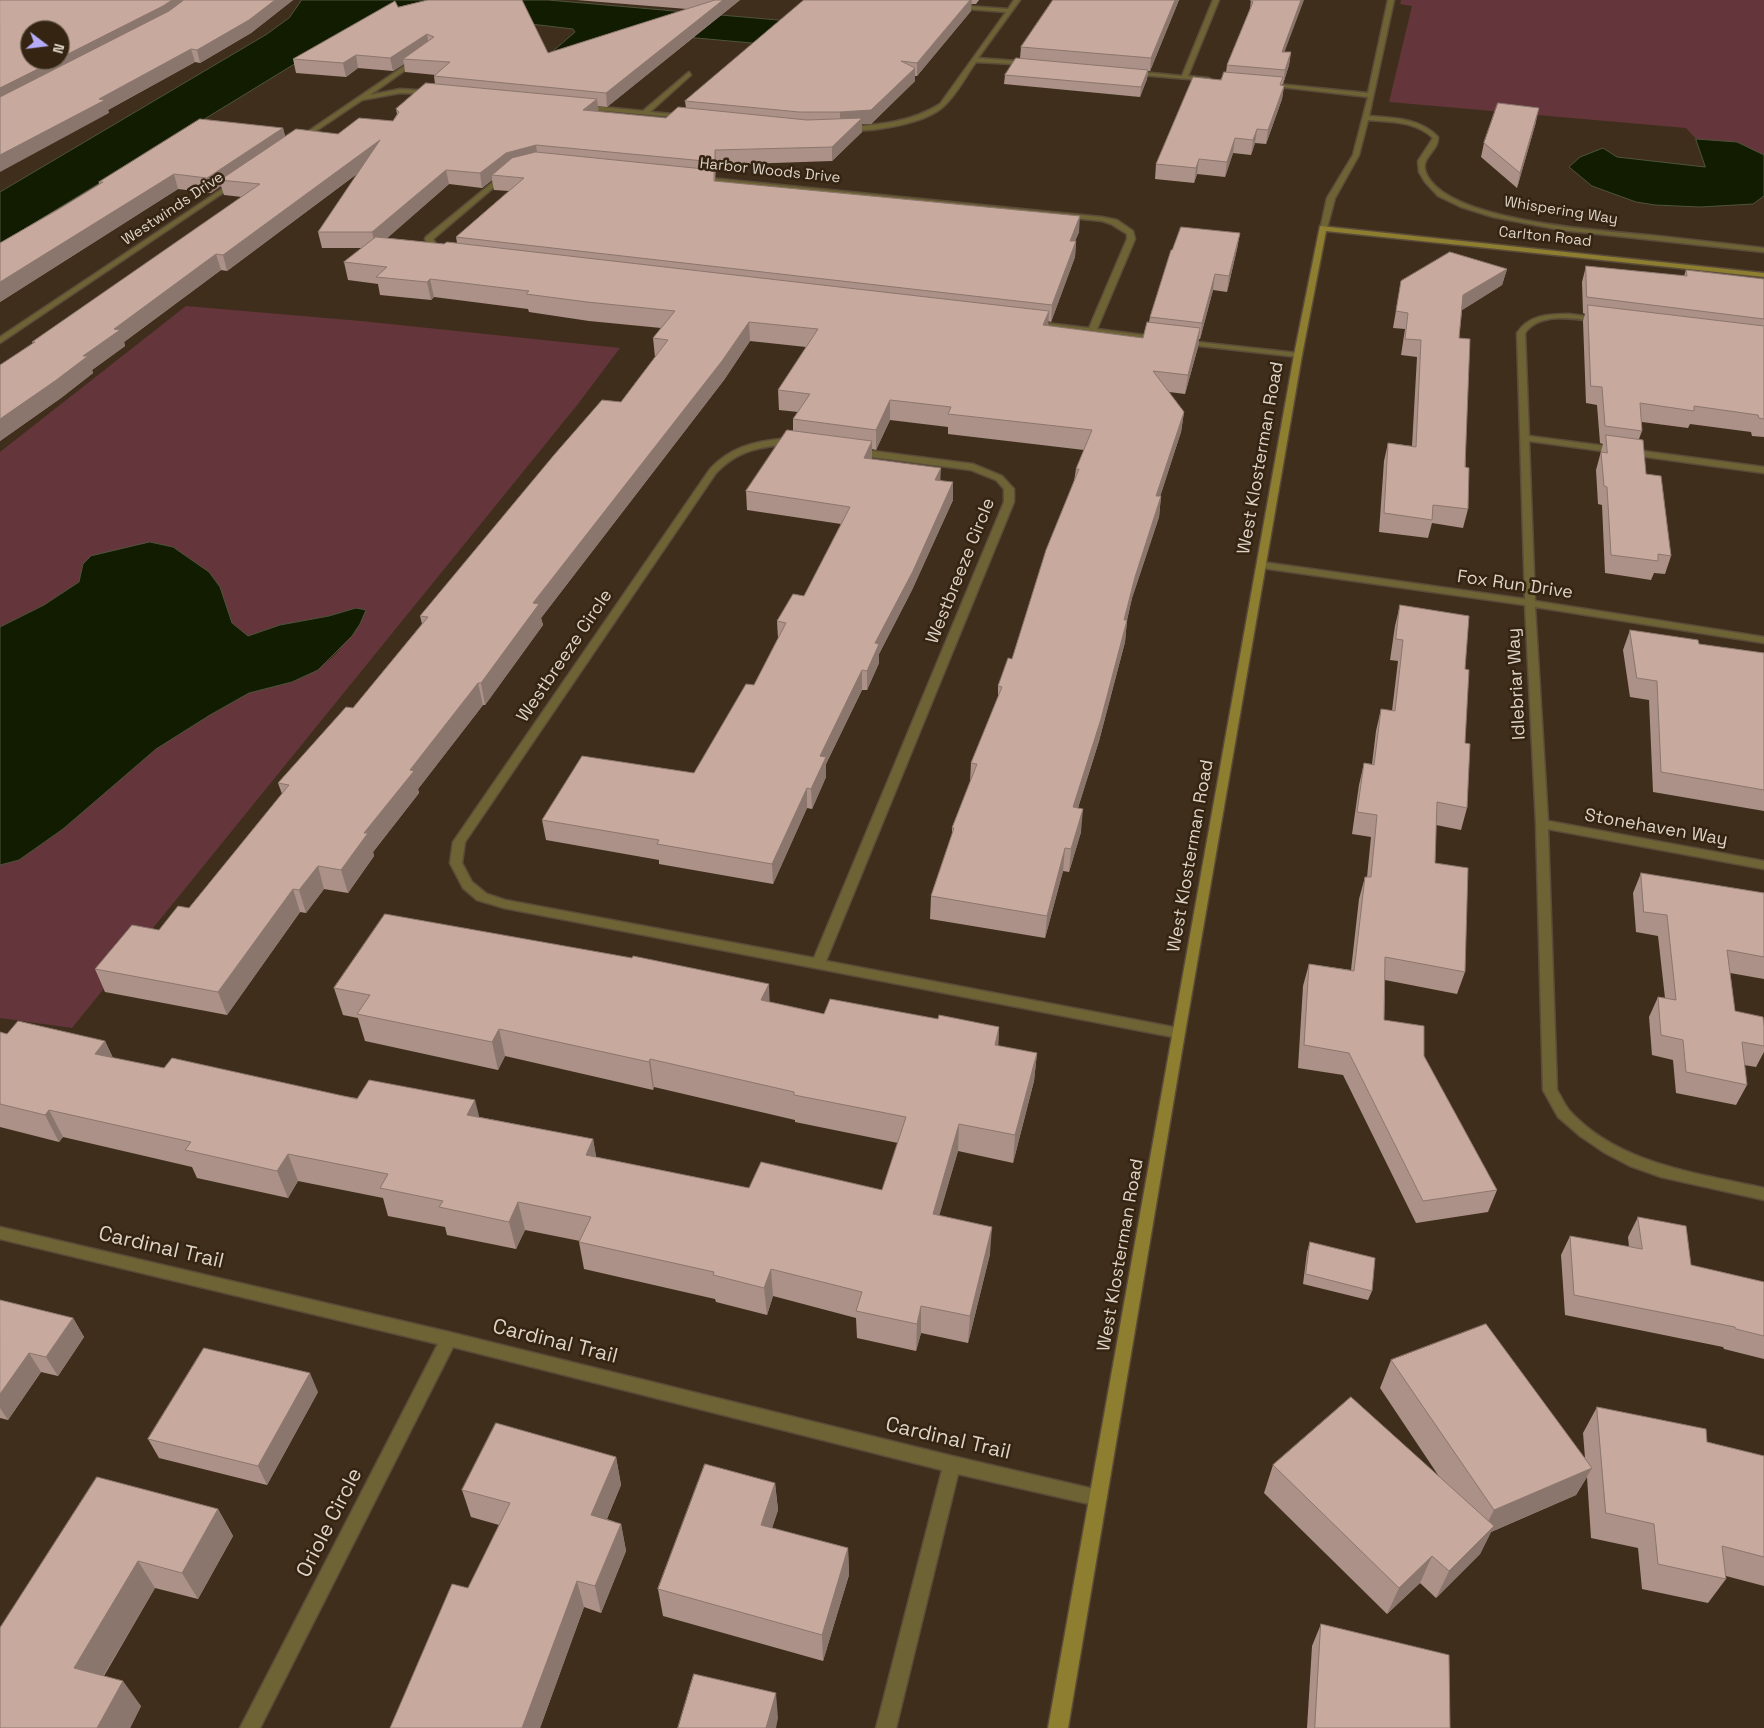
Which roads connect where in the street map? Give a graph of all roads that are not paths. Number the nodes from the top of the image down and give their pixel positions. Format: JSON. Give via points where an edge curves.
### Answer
{"nodes":[{"id":1,"x":1017,"y":0,"type":"edge"},
{"id":2,"x":1216,"y":0,"type":"edge"},
{"id":3,"x":1391,"y":0,"type":"edge"},
{"id":4,"x":951,"y":6,"type":"edge"},
{"id":5,"x":1010,"y":10,"type":"junction"},
{"id":6,"x":424,"y":55,"type":"edge"},
{"id":7,"x":976,"y":60,"type":"junction"},
{"id":8,"x":1035,"y":65,"type":"edge"},
{"id":9,"x":1124,"y":72,"type":"edge"},
{"id":10,"x":689,"y":74,"type":"dead end"},
{"id":11,"x":1184,"y":78,"type":"junction"},
{"id":12,"x":1213,"y":80,"type":"edge"},
{"id":13,"x":1263,"y":85,"type":"edge"},
{"id":14,"x":438,"y":94,"type":"edge"},
{"id":15,"x":1371,"y":95,"type":"junction"},
{"id":16,"x":361,"y":98,"type":"junction"},
{"id":17,"x":578,"y":107,"type":"edge"},
{"id":18,"x":645,"y":114,"type":"junction"},
{"id":19,"x":689,"y":118,"type":"edge"},
{"id":20,"x":1366,"y":118,"type":"junction"},
{"id":21,"x":836,"y":130,"type":"edge"},
{"id":22,"x":295,"y":143,"type":"edge"},
{"id":23,"x":247,"y":176,"type":"edge"},
{"id":24,"x":1324,"y":228,"type":"junction"},
{"id":25,"x":1764,"y":250,"type":"edge"},
{"id":26,"x":1764,"y":274,"type":"edge"},
{"id":27,"x":1610,"y":321,"type":"edge"},
{"id":28,"x":1092,"y":331,"type":"junction"},
{"id":29,"x":1166,"y":340,"type":"edge"},
{"id":30,"x":1175,"y":341,"type":"edge"},
{"id":31,"x":0,"y":342,"type":"edge"},
{"id":32,"x":1298,"y":355,"type":"junction"},
{"id":33,"x":1525,"y":438,"type":"junction"},
{"id":34,"x":1764,"y":470,"type":"edge"},
{"id":35,"x":1262,"y":565,"type":"junction"},
{"id":36,"x":1530,"y":603,"type":"junction"},
{"id":37,"x":1764,"y":640,"type":"edge"},
{"id":38,"x":1542,"y":824,"type":"junction"},
{"id":39,"x":1764,"y":865,"type":"edge"},
{"id":40,"x":818,"y":964,"type":"junction"},
{"id":41,"x":1178,"y":1033,"type":"junction"},
{"id":42,"x":1764,"y":1194,"type":"edge"},
{"id":43,"x":0,"y":1233,"type":"edge"},
{"id":44,"x":449,"y":1339,"type":"junction"},
{"id":45,"x":952,"y":1464,"type":"junction"},
{"id":46,"x":1098,"y":1498,"type":"junction"},
{"id":47,"x":250,"y":1728,"type":"edge"},
{"id":48,"x":886,"y":1728,"type":"edge"},
{"id":49,"x":1058,"y":1728,"type":"edge"}],
"edges":[{"from":1,"to":5,"type":"street"},
{"from":2,"to":11,"type":"street"},
{"from":3,"to":15,"type":"street","name":"West Klosterman Road"},
{"from":4,"to":5,"type":"street"},
{"from":5,"to":7,"type":"street"},
{"from":6,"to":16,"type":"street"},
{"from":7,"to":8,"type":"street"},
{"from":7,"to":21,"type":"street","via":[[935,110],[881,126]]},
{"from":9,"to":11,"type":"street"},
{"from":10,"to":18,"type":"street"},
{"from":11,"to":12,"type":"street"},
{"from":13,"to":15,"type":"street"},
{"from":14,"to":16,"type":"street","via":[[400,91]]},
{"from":15,"to":20,"type":"street","name":"West Klosterman Road"},
{"from":16,"to":22,"type":"street"},
{"from":17,"to":18,"type":"street"},
{"from":18,"to":19,"type":"street"},
{"from":20,"to":24,"type":"street","name":"West Klosterman Road","via":[[1356,155],[1331,198]]},
{"from":20,"to":25,"type":"street","name":"Whispering Way","via":[[1412,124],[1432,133],[1436,138],[1421,160],[1427,181],[1438,194],[1463,205],[1549,226]]},
{"from":23,"to":31,"type":"street","name":"Westwinds Drive"},
{"from":24,"to":26,"type":"street","name":"Carlton Road"},
{"from":24,"to":32,"type":"street","name":"West Klosterman Road"},
{"from":27,"to":33,"type":"street","name":"Idlebriar Way","via":[[1572,316],[1538,320],[1523,328]]},
{"from":28,"to":28,"type":"street","name":"Harbor Woods Drive","via":[[451,256],[437,252],[429,239],[511,170],[538,163],[1102,219],[1123,227],[1130,233],[1130,240]]},
{"from":28,"to":29,"type":"street","name":"Harbor Woods Drive"},
{"from":30,"to":32,"type":"street"},
{"from":32,"to":35,"type":"street","name":"West Klosterman Road"},
{"from":33,"to":34,"type":"street"},
{"from":33,"to":36,"type":"street","name":"Idlebriar Way"},
{"from":35,"to":36,"type":"street","name":"Fox Run Drive"},
{"from":35,"to":41,"type":"street","name":"West Klosterman Road"},
{"from":36,"to":37,"type":"street","name":"Fox Run Drive"},
{"from":36,"to":38,"type":"street","name":"Idlebriar Way"},
{"from":38,"to":39,"type":"street","name":"Stonehaven Way"},
{"from":38,"to":42,"type":"street","name":"Idlebriar Way","via":[[1550,1090],[1563,1114],[1610,1149],[1635,1162]]},
{"from":40,"to":40,"type":"street","name":"Westbreeze Circle","via":[[1010,502],[1009,489],[999,478],[974,468],[780,442],[738,450],[722,460],[713,471],[459,842],[456,863],[467,885],[482,897],[504,904]]},
{"from":40,"to":41,"type":"street","name":"Westbreeze Circle"},
{"from":41,"to":46,"type":"street","name":"West Klosterman Road"},
{"from":43,"to":44,"type":"street","name":"Cardinal Trail"},
{"from":44,"to":45,"type":"street","name":"Cardinal Trail"},
{"from":44,"to":47,"type":"street","name":"Oriole Circle"},
{"from":45,"to":46,"type":"street","name":"Cardinal Trail"},
{"from":45,"to":48,"type":"street"},
{"from":46,"to":49,"type":"street","name":"West Klosterman Road"}]}
